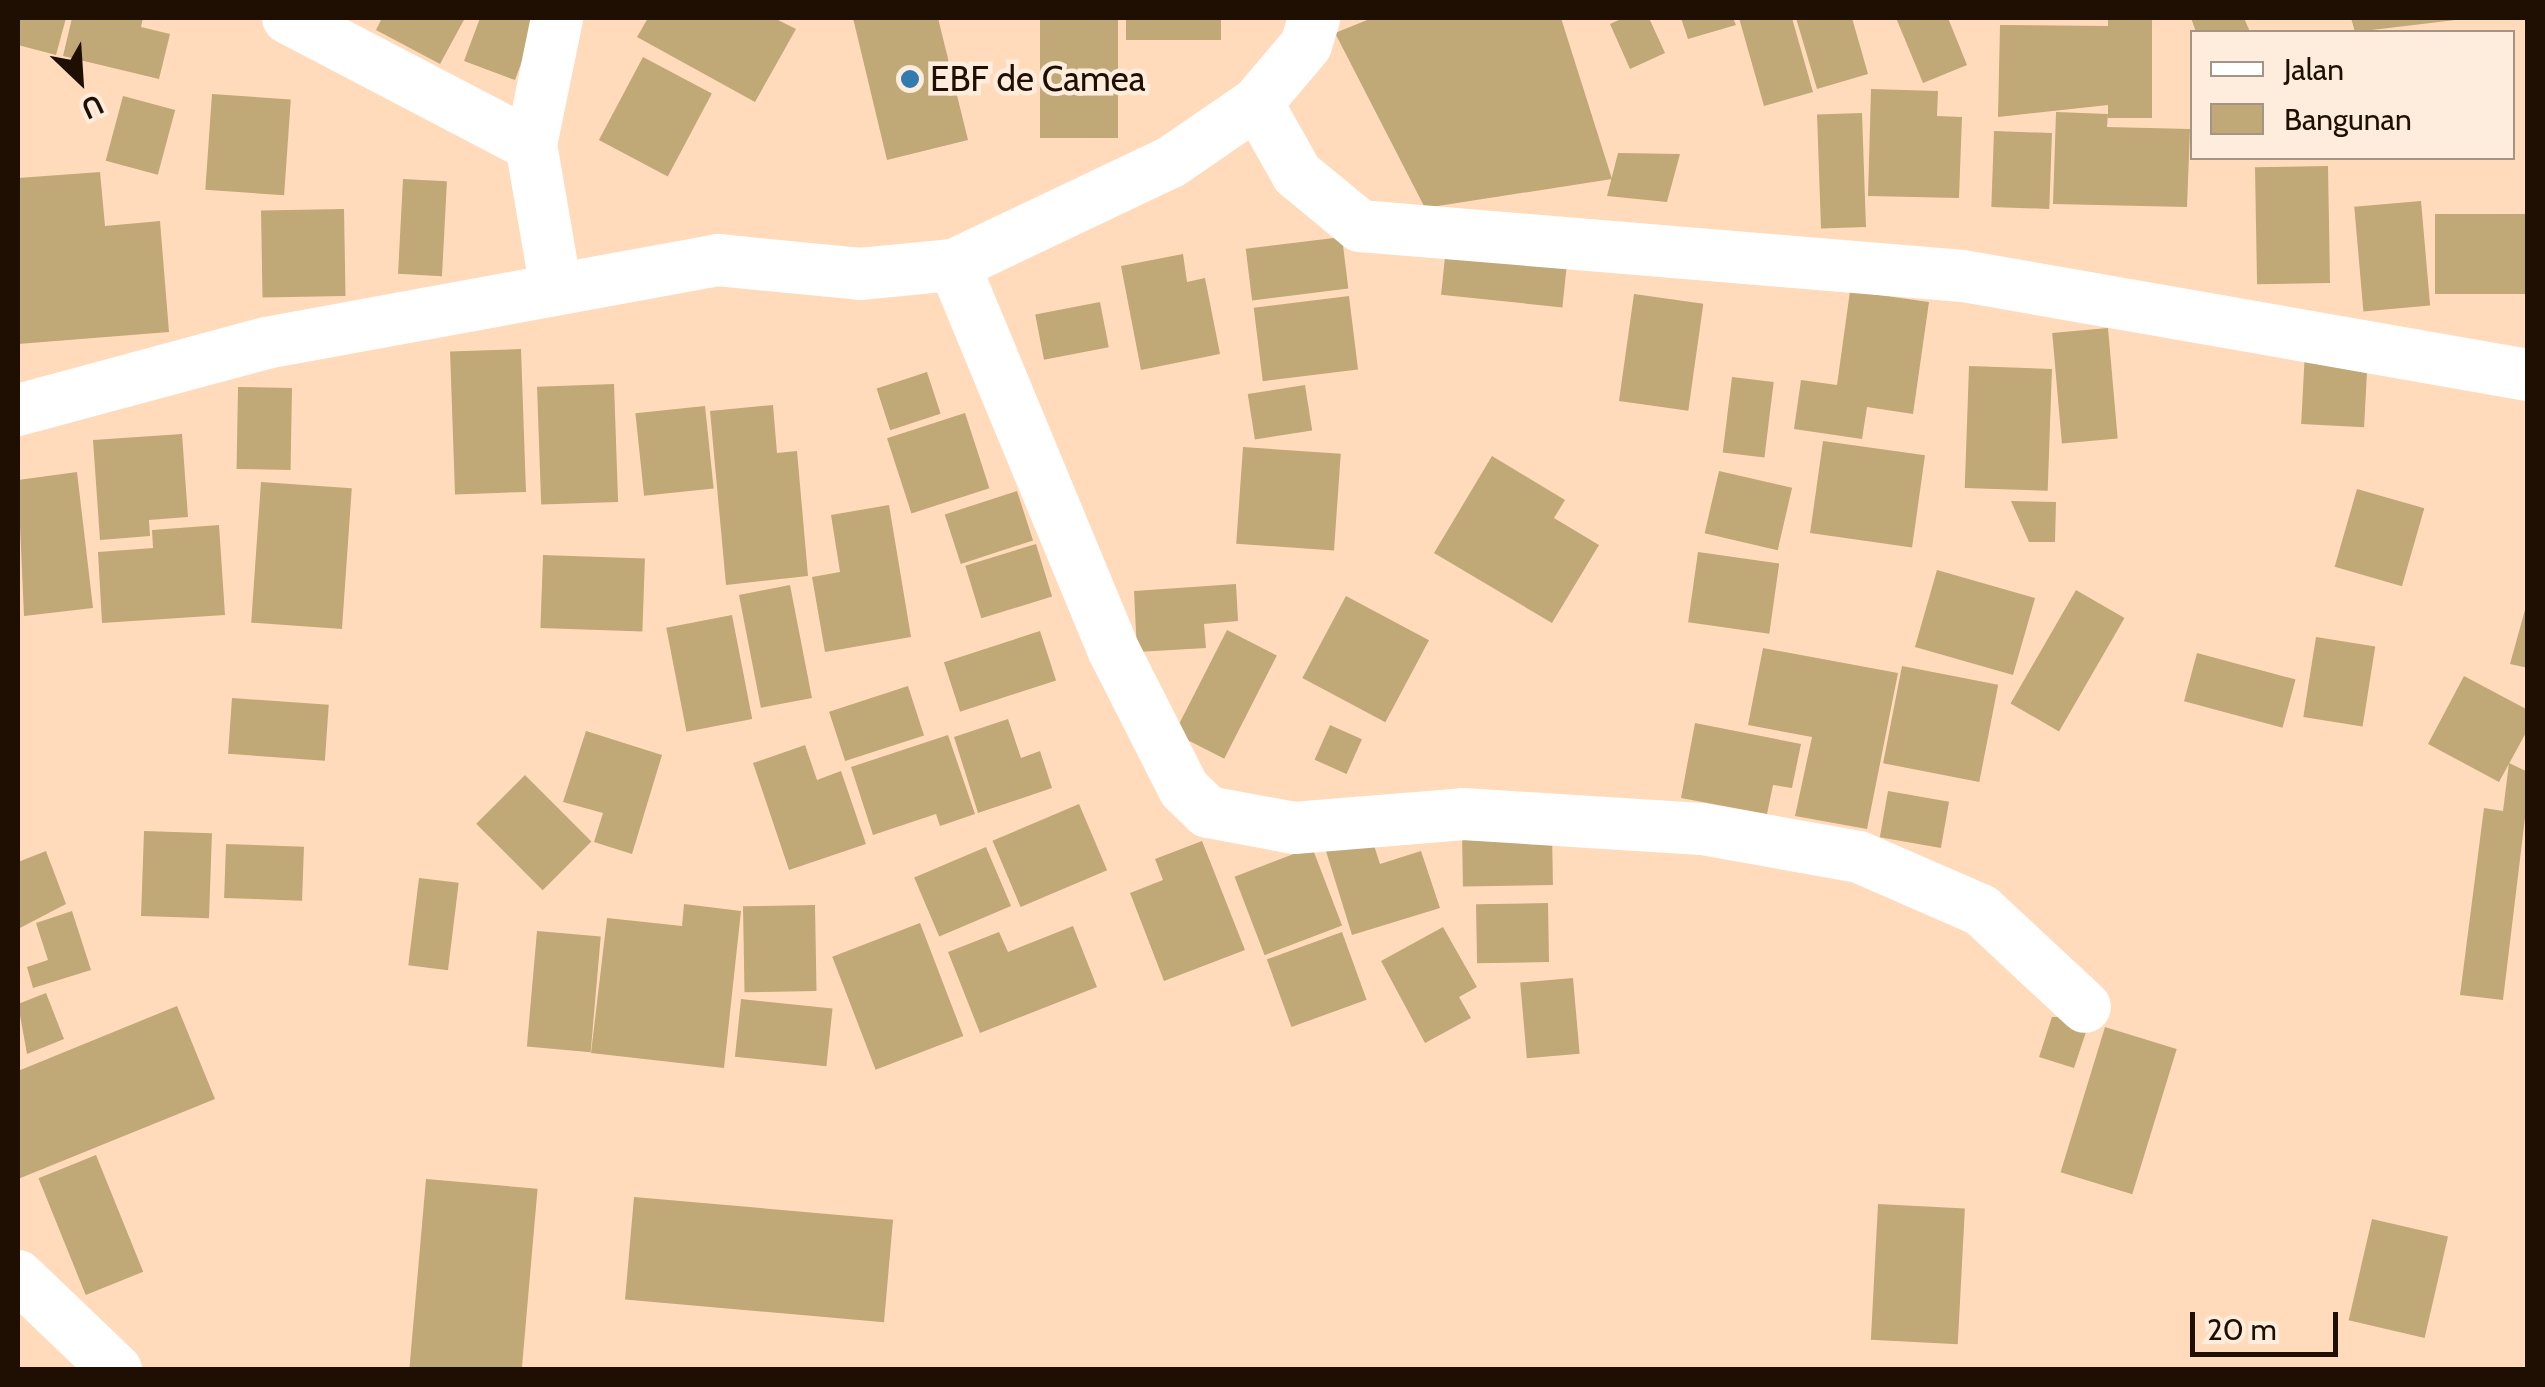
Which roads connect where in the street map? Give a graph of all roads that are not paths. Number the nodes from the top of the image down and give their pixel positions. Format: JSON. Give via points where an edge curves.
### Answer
{"nodes":[{"id":1,"x":288,"y":18,"type":"edge"},
{"id":2,"x":557,"y":18,"type":"edge"},
{"id":3,"x":1314,"y":18,"type":"edge"},
{"id":4,"x":1257,"y":103,"type":"junction"},
{"id":5,"x":531,"y":144,"type":"junction"},
{"id":6,"x":954,"y":266,"type":"junction"},
{"id":7,"x":556,"y":289,"type":"junction"},
{"id":8,"x":2528,"y":375,"type":"edge"},
{"id":9,"x":18,"y":410,"type":"edge"},
{"id":10,"x":2085,"y":1007,"type":"dead end"},
{"id":11,"x":18,"y":1276,"type":"edge"},
{"id":12,"x":116,"y":1370,"type":"edge"}],
"edges":[{"from":1,"to":5,"type":"street"},
{"from":2,"to":5,"type":"street"},
{"from":3,"to":4,"type":"street","via":[[1306,45]]},
{"from":4,"to":6,"type":"street","via":[[1171,162]]},
{"from":4,"to":8,"type":"street","via":[[1297,174],[1360,226],[1963,276]]},
{"from":5,"to":7,"type":"street"},
{"from":6,"to":7,"type":"street","via":[[860,274],[718,260]]},
{"from":6,"to":10,"type":"street","via":[[1114,651],[1184,790],[1208,812],[1294,828],[1463,814],[1702,829],[1859,857],[1982,910]]},
{"from":7,"to":9,"type":"street","via":[[266,342]]},
{"from":11,"to":12,"type":"street"}]}
